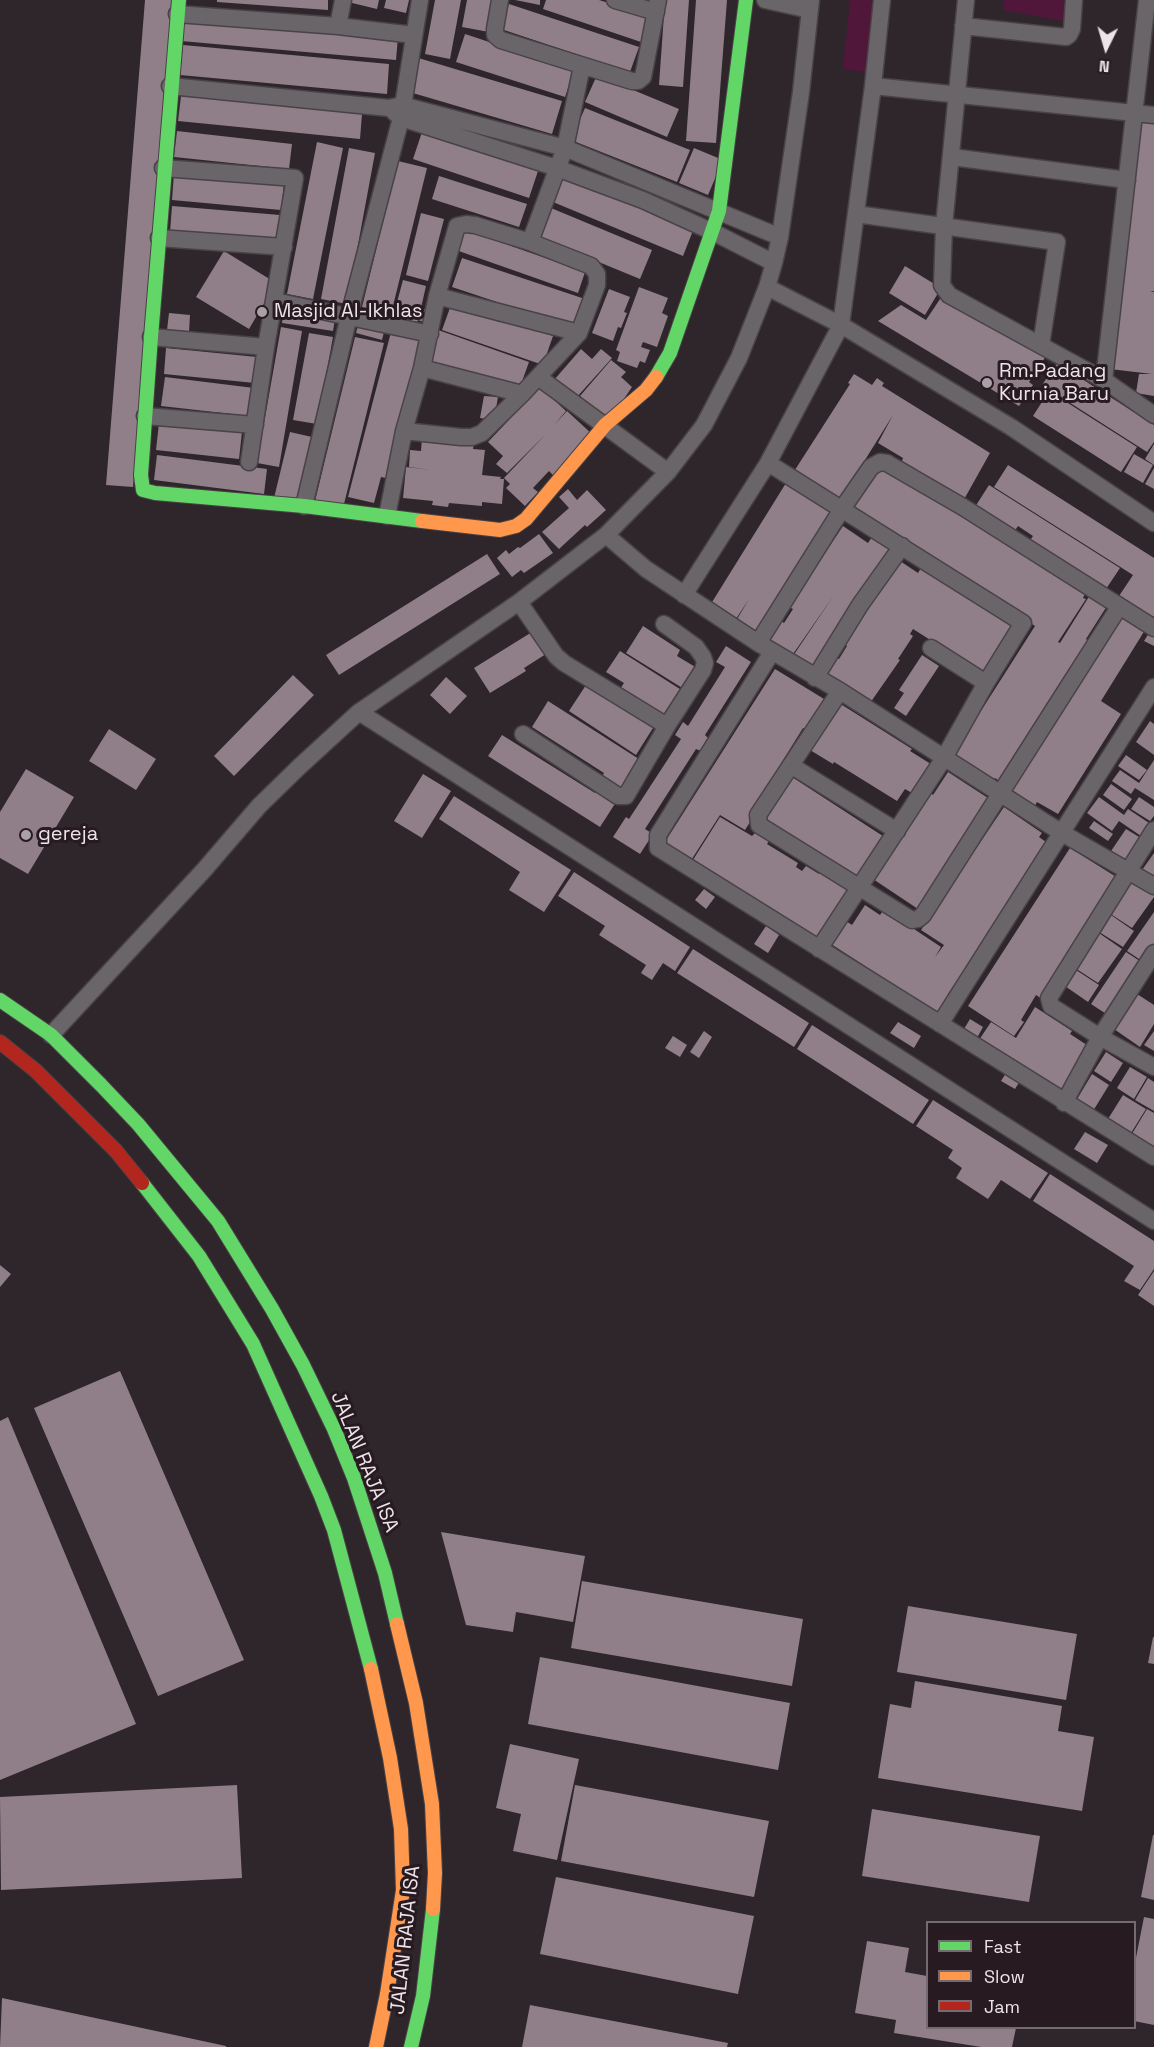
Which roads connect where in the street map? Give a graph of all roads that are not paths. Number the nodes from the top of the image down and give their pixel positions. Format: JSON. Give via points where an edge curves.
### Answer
{"nodes":[{"id":1,"x":344,"y":0,"type":"edge"},
{"id":2,"x":420,"y":0,"type":"edge"},
{"id":3,"x":501,"y":0,"type":"edge"},
{"id":4,"x":615,"y":0,"type":"edge"},
{"id":5,"x":746,"y":0,"type":"edge"},
{"id":6,"x":765,"y":0,"type":"edge"},
{"id":7,"x":882,"y":0,"type":"edge"},
{"id":8,"x":966,"y":0,"type":"edge"},
{"id":9,"x":1074,"y":0,"type":"edge"},
{"id":10,"x":1147,"y":0,"type":"edge"},
{"id":11,"x":811,"y":5,"type":"edge"},
{"id":12,"x":657,"y":6,"type":"edge"},
{"id":13,"x":178,"y":7,"type":"edge"},
{"id":14,"x":338,"y":26,"type":"junction"},
{"id":15,"x":963,"y":26,"type":"junction"},
{"id":16,"x":414,"y":35,"type":"junction"},
{"id":17,"x":582,"y":66,"type":"junction"},
{"id":18,"x":170,"y":86,"type":"junction"},
{"id":19,"x":873,"y":86,"type":"junction"},
{"id":20,"x":957,"y":94,"type":"junction"},
{"id":21,"x":398,"y":110,"type":"junction"},
{"id":22,"x":1134,"y":112,"type":"junction"},
{"id":23,"x":1154,"y":115,"type":"edge"},
{"id":24,"x":565,"y":148,"type":"junction"},
{"id":25,"x":952,"y":157,"type":"junction"},
{"id":26,"x":163,"y":168,"type":"junction"},
{"id":27,"x":557,"y":168,"type":"junction"},
{"id":28,"x":1127,"y":180,"type":"junction"},
{"id":29,"x":719,"y":211,"type":"junction"},
{"id":30,"x":856,"y":214,"type":"junction"},
{"id":31,"x":944,"y":226,"type":"junction"},
{"id":32,"x":713,"y":232,"type":"junction"},
{"id":33,"x":780,"y":237,"type":"junction"},
{"id":34,"x":159,"y":238,"type":"junction"},
{"id":35,"x":530,"y":242,"type":"junction"},
{"id":36,"x":284,"y":247,"type":"junction"},
{"id":37,"x":774,"y":263,"type":"junction"},
{"id":38,"x":767,"y":286,"type":"junction"},
{"id":39,"x":437,"y":296,"type":"junction"},
{"id":40,"x":275,"y":301,"type":"junction"},
{"id":41,"x":349,"y":316,"type":"junction"},
{"id":42,"x":841,"y":326,"type":"junction"},
{"id":43,"x":579,"y":333,"type":"junction"},
{"id":44,"x":430,"y":334,"type":"junction"},
{"id":45,"x":151,"y":337,"type":"junction"},
{"id":46,"x":1041,"y":345,"type":"junction"},
{"id":47,"x":266,"y":347,"type":"junction"},
{"id":48,"x":422,"y":368,"type":"junction"},
{"id":49,"x":538,"y":377,"type":"junction"},
{"id":50,"x":1104,"y":380,"type":"junction"},
{"id":51,"x":522,"y":394,"type":"junction"},
{"id":52,"x":1154,"y":415,"type":"edge"},
{"id":53,"x":145,"y":416,"type":"junction"},
{"id":54,"x":255,"y":425,"type":"junction"},
{"id":55,"x":605,"y":425,"type":"junction"},
{"id":56,"x":404,"y":431,"type":"junction"},
{"id":57,"x":249,"y":462,"type":"dead end"},
{"id":58,"x":768,"y":463,"type":"junction"},
{"id":59,"x":668,"y":472,"type":"junction"},
{"id":60,"x":304,"y":506,"type":"junction"},
{"id":61,"x":842,"y":509,"type":"junction"},
{"id":62,"x":387,"y":516,"type":"junction"},
{"id":63,"x":1154,"y":523,"type":"edge"},
{"id":64,"x":606,"y":535,"type":"junction"},
{"id":65,"x":902,"y":546,"type":"junction"},
{"id":66,"x":684,"y":595,"type":"junction"},
{"id":67,"x":519,"y":602,"type":"junction"},
{"id":68,"x":1119,"y":607,"type":"junction"},
{"id":69,"x":664,"y":624,"type":"dead end"},
{"id":70,"x":1154,"y":628,"type":"edge"},
{"id":71,"x":765,"y":647,"type":"junction"},
{"id":72,"x":931,"y":648,"type":"dead end"},
{"id":73,"x":815,"y":678,"type":"junction"},
{"id":74,"x":986,"y":683,"type":"junction"},
{"id":75,"x":1154,"y":687,"type":"edge"},
{"id":76,"x":840,"y":691,"type":"junction"},
{"id":77,"x":359,"y":712,"type":"junction"},
{"id":78,"x":667,"y":726,"type":"junction"},
{"id":79,"x":523,"y":734,"type":"dead end"},
{"id":80,"x":944,"y":758,"type":"junction"},
{"id":81,"x":792,"y":766,"type":"junction"},
{"id":82,"x":999,"y":794,"type":"junction"},
{"id":83,"x":1154,"y":830,"type":"edge"},
{"id":84,"x":897,"y":831,"type":"junction"},
{"id":85,"x":1062,"y":833,"type":"junction"},
{"id":86,"x":1129,"y":870,"type":"junction"},
{"id":87,"x":1154,"y":886,"type":"edge"},
{"id":88,"x":859,"y":889,"type":"junction"},
{"id":89,"x":819,"y":950,"type":"junction"},
{"id":90,"x":1154,"y":953,"type":"edge"},
{"id":91,"x":0,"y":1000,"type":"edge"},
{"id":92,"x":940,"y":1024,"type":"junction"},
{"id":93,"x":51,"y":1035,"type":"junction"},
{"id":94,"x":1100,"y":1037,"type":"junction"},
{"id":95,"x":0,"y":1042,"type":"edge"},
{"id":96,"x":1154,"y":1067,"type":"edge"},
{"id":97,"x":1064,"y":1103,"type":"junction"},
{"id":98,"x":1154,"y":1157,"type":"edge"},
{"id":99,"x":1154,"y":1221,"type":"edge"},
{"id":100,"x":405,"y":1995,"type":"junction"},
{"id":101,"x":398,"y":2026,"type":"junction"},
{"id":102,"x":376,"y":2047,"type":"edge"},
{"id":103,"x":411,"y":2047,"type":"edge"}],
"edges":[{"from":1,"to":14,"type":"street"},
{"from":2,"to":16,"type":"street"},
{"from":3,"to":17,"type":"street","via":[[495,28],[495,35],[501,40]]},
{"from":4,"to":12,"type":"street"},
{"from":5,"to":29,"type":"main road"},
{"from":6,"to":11,"type":"street"},
{"from":7,"to":19,"type":"street"},
{"from":8,"to":15,"type":"street"},
{"from":9,"to":15,"type":"street","via":[[1072,29],[1066,37]]},
{"from":10,"to":22,"type":"street"},
{"from":11,"to":33,"type":"street"},
{"from":12,"to":17,"type":"street","via":[[643,78],[632,81]]},
{"from":13,"to":14,"type":"street"},
{"from":13,"to":18,"type":"main road"},
{"from":14,"to":16,"type":"street"},
{"from":15,"to":20,"type":"street"},
{"from":16,"to":21,"type":"street"},
{"from":17,"to":24,"type":"street"},
{"from":18,"to":21,"type":"street"},
{"from":18,"to":26,"type":"main road"},
{"from":19,"to":20,"type":"street"},
{"from":19,"to":30,"type":"street"},
{"from":20,"to":22,"type":"street"},
{"from":20,"to":25,"type":"street"},
{"from":21,"to":24,"type":"street"},
{"from":21,"to":27,"type":"street"},
{"from":21,"to":41,"type":"street"},
{"from":22,"to":23,"type":"street"},
{"from":22,"to":28,"type":"street"},
{"from":24,"to":27,"type":"street"},
{"from":24,"to":29,"type":"street"},
{"from":25,"to":28,"type":"street"},
{"from":25,"to":31,"type":"street"},
{"from":26,"to":34,"type":"main road"},
{"from":26,"to":36,"type":"street","via":[[295,178]]},
{"from":27,"to":32,"type":"street","via":[[643,200]]},
{"from":27,"to":35,"type":"street"},
{"from":28,"to":50,"type":"street"},
{"from":29,"to":32,"type":"main road"},
{"from":29,"to":33,"type":"street"},
{"from":30,"to":31,"type":"street"},
{"from":30,"to":42,"type":"street"},
{"from":31,"to":46,"type":"street","via":[[940,275],[945,291]]},
{"from":31,"to":46,"type":"street","via":[[1057,242]]},
{"from":32,"to":37,"type":"street"},
{"from":32,"to":55,"type":"main road","via":[[660,372],[646,390]]},
{"from":33,"to":37,"type":"street"},
{"from":34,"to":36,"type":"street"},
{"from":34,"to":45,"type":"main road"},
{"from":35,"to":39,"type":"street","via":[[475,225],[457,226]]},
{"from":35,"to":43,"type":"street","via":[[591,266],[597,274],[597,285]]},
{"from":36,"to":40,"type":"street"},
{"from":37,"to":38,"type":"street"},
{"from":38,"to":42,"type":"street"},
{"from":38,"to":59,"type":"street","via":[[739,358],[704,424]]},
{"from":39,"to":43,"type":"street"},
{"from":39,"to":44,"type":"street"},
{"from":40,"to":41,"type":"street"},
{"from":40,"to":47,"type":"street"},
{"from":41,"to":44,"type":"street"},
{"from":41,"to":60,"type":"street"},
{"from":42,"to":58,"type":"street"},
{"from":42,"to":63,"type":"street","via":[[1011,427]]},
{"from":43,"to":49,"type":"street"},
{"from":44,"to":48,"type":"street"},
{"from":45,"to":47,"type":"street"},
{"from":45,"to":53,"type":"main road"},
{"from":46,"to":50,"type":"street"},
{"from":47,"to":54,"type":"street"},
{"from":48,"to":51,"type":"street"},
{"from":48,"to":56,"type":"street"},
{"from":49,"to":51,"type":"street"},
{"from":49,"to":55,"type":"street"},
{"from":50,"to":52,"type":"street"},
{"from":51,"to":56,"type":"street","via":[[478,436]]},
{"from":53,"to":54,"type":"street"},
{"from":53,"to":60,"type":"main road","via":[[143,489]]},
{"from":54,"to":57,"type":"street"},
{"from":55,"to":59,"type":"street"},
{"from":55,"to":62,"type":"main road","via":[[516,526],[500,530]]},
{"from":56,"to":62,"type":"street"},
{"from":58,"to":61,"type":"street"},
{"from":58,"to":66,"type":"street"},
{"from":59,"to":64,"type":"street"},
{"from":60,"to":62,"type":"main road"},
{"from":61,"to":65,"type":"street"},
{"from":61,"to":68,"type":"street","via":[[871,467],[887,463]]},
{"from":61,"to":71,"type":"street"},
{"from":64,"to":66,"type":"street"},
{"from":64,"to":67,"type":"street"},
{"from":65,"to":73,"type":"street"},
{"from":65,"to":74,"type":"street","via":[[1023,623]]},
{"from":66,"to":71,"type":"street"},
{"from":67,"to":77,"type":"street"},
{"from":67,"to":78,"type":"street","via":[[564,663]]},
{"from":68,"to":70,"type":"street"},
{"from":68,"to":82,"type":"street"},
{"from":69,"to":78,"type":"street","via":[[696,647],[705,663]]},
{"from":71,"to":73,"type":"street"},
{"from":71,"to":89,"type":"street","via":[[657,843],[662,852]]},
{"from":72,"to":74,"type":"street"},
{"from":73,"to":76,"type":"street"},
{"from":74,"to":80,"type":"street"},
{"from":75,"to":85,"type":"street"},
{"from":76,"to":80,"type":"street"},
{"from":76,"to":81,"type":"street"},
{"from":77,"to":93,"type":"street","via":[[259,806]]},
{"from":77,"to":99,"type":"street"},
{"from":78,"to":79,"type":"street","via":[[624,797]]},
{"from":80,"to":82,"type":"street"},
{"from":80,"to":84,"type":"street"},
{"from":81,"to":84,"type":"street"},
{"from":81,"to":88,"type":"street","via":[[758,815],[759,825]]},
{"from":82,"to":85,"type":"street"},
{"from":82,"to":88,"type":"street","via":[[918,919],[912,920]]},
{"from":83,"to":86,"type":"street"},
{"from":84,"to":88,"type":"street"},
{"from":85,"to":86,"type":"street"},
{"from":85,"to":92,"type":"street"},
{"from":86,"to":87,"type":"street"},
{"from":86,"to":94,"type":"street","via":[[1049,998],[1051,1006]]},
{"from":88,"to":89,"type":"street"},
{"from":89,"to":92,"type":"street"},
{"from":90,"to":94,"type":"street"},
{"from":91,"to":93,"type":"main road","name":"JALAN RAJA ISA"},
{"from":92,"to":97,"type":"street"},
{"from":93,"to":100,"type":"main road","name":"JALAN RAJA ISA","via":[[138,1124],[218,1221],[303,1365],[354,1478],[385,1573],[416,1703],[432,1804],[433,1915]]},
{"from":94,"to":96,"type":"street"},
{"from":94,"to":97,"type":"street"},
{"from":95,"to":100,"type":"main road","name":"JALAN RAJA ISA","via":[[36,1071],[116,1151],[199,1256],[253,1344],[321,1496],[369,1659],[390,1758],[401,1829]]},
{"from":97,"to":98,"type":"street"},
{"from":100,"to":101,"type":"main road","name":"JALAN RAJA ISA"},
{"from":100,"to":101,"type":"main road","name":"JALAN RAJA ISA"},
{"from":101,"to":102,"type":"main road","name":"JALAN RAJA ISA"},
{"from":101,"to":103,"type":"main road","name":"JALAN RAJA ISA"}]}
